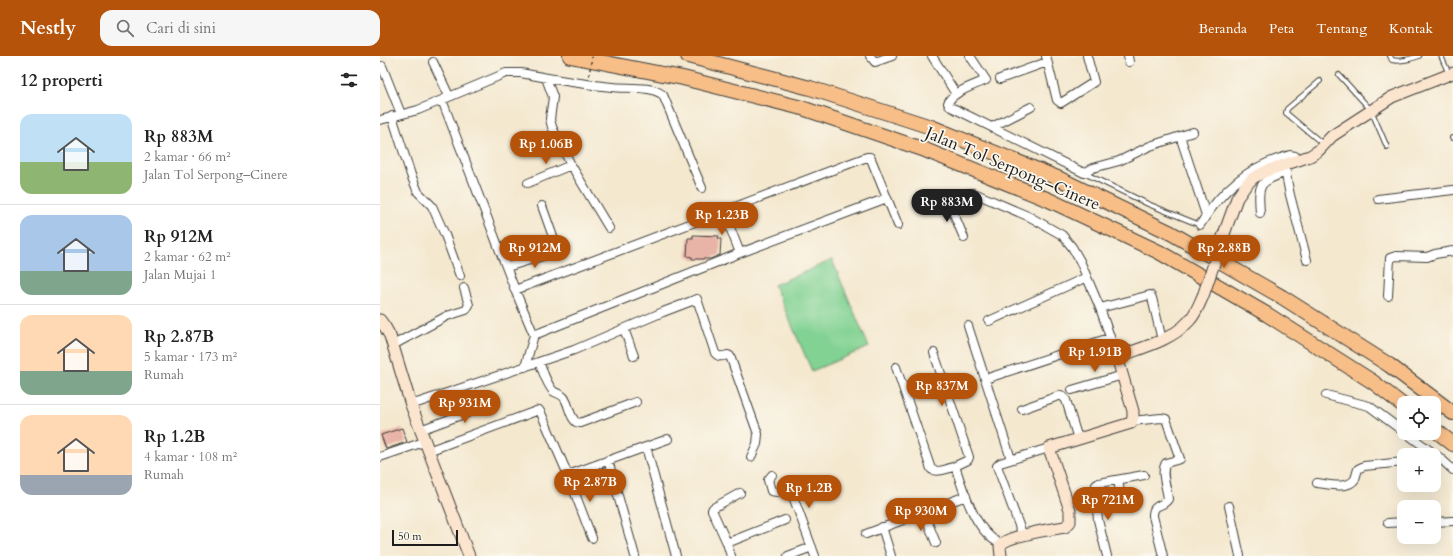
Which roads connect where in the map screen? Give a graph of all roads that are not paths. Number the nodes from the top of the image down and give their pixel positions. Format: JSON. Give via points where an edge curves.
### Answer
{"nodes":[{"id":1,"x":570,"y":56,"type":"edge"},
{"id":2,"x":688,"y":56,"type":"edge"},
{"id":3,"x":870,"y":56,"type":"edge"},
{"id":4,"x":892,"y":56,"type":"edge"},
{"id":5,"x":932,"y":56,"type":"edge"},
{"id":6,"x":970,"y":56,"type":"edge"},
{"id":7,"x":1087,"y":56,"type":"edge"},
{"id":8,"x":1390,"y":56,"type":"edge"},
{"id":9,"x":1419,"y":56,"type":"edge"},
{"id":10,"x":1441,"y":56,"type":"edge"},
{"id":11,"x":1046,"y":59,"type":"edge"},
{"id":12,"x":433,"y":62,"type":"dead end"},
{"id":13,"x":382,"y":66,"type":"dead end"},
{"id":14,"x":1451,"y":74,"type":"edge"},
{"id":15,"x":1339,"y":75,"type":"dead end"},
{"id":16,"x":546,"y":78,"type":"junction"},
{"id":17,"x":1000,"y":79,"type":"dead end"},
{"id":18,"x":1320,"y":81,"type":"dead end"},
{"id":19,"x":956,"y":94,"type":"junction"},
{"id":20,"x":446,"y":98,"type":"junction"},
{"id":21,"x":1032,"y":107,"type":"dead end"},
{"id":22,"x":1371,"y":110,"type":"junction"},
{"id":23,"x":401,"y":114,"type":"junction"},
{"id":24,"x":392,"y":116,"type":"junction"},
{"id":25,"x":380,"y":120,"type":"edge"},
{"id":26,"x":992,"y":127,"type":"junction"},
{"id":27,"x":1193,"y":132,"type":"dead end"},
{"id":28,"x":1180,"y":136,"type":"junction"},
{"id":29,"x":1387,"y":147,"type":"dead end"},
{"id":30,"x":1317,"y":150,"type":"junction"},
{"id":31,"x":1298,"y":160,"type":"junction"},
{"id":32,"x":571,"y":165,"type":"junction"},
{"id":33,"x":1285,"y":168,"type":"junction"},
{"id":34,"x":1084,"y":173,"type":"junction"},
{"id":35,"x":528,"y":184,"type":"dead end"},
{"id":36,"x":702,"y":188,"type":"dead end"},
{"id":37,"x":1453,"y":190,"type":"edge"},
{"id":38,"x":887,"y":198,"type":"junction"},
{"id":39,"x":1378,"y":199,"type":"dead end"},
{"id":40,"x":542,"y":206,"type":"dead end"},
{"id":41,"x":724,"y":212,"type":"junction"},
{"id":42,"x":1260,"y":213,"type":"dead end"},
{"id":43,"x":1206,"y":215,"type":"junction"},
{"id":44,"x":898,"y":225,"type":"dead end"},
{"id":45,"x":1200,"y":225,"type":"joint"},
{"id":46,"x":609,"y":228,"type":"dead end"},
{"id":47,"x":964,"y":238,"type":"dead end"},
{"id":48,"x":1453,"y":251,"type":"edge"},
{"id":49,"x":740,"y":253,"type":"junction"},
{"id":50,"x":1307,"y":260,"type":"dead end"},
{"id":51,"x":507,"y":267,"type":"junction"},
{"id":52,"x":460,"y":276,"type":"dead end"},
{"id":53,"x":1087,"y":278,"type":"junction"},
{"id":54,"x":464,"y":288,"type":"dead end"},
{"id":55,"x":515,"y":290,"type":"junction"},
{"id":56,"x":1388,"y":296,"type":"dead end"},
{"id":57,"x":1100,"y":308,"type":"junction"},
{"id":58,"x":380,"y":320,"type":"edge"},
{"id":59,"x":989,"y":321,"type":"dead end"},
{"id":60,"x":968,"y":326,"type":"dead end"},
{"id":61,"x":624,"y":329,"type":"junction"},
{"id":62,"x":534,"y":335,"type":"junction"},
{"id":63,"x":1109,"y":338,"type":"junction"},
{"id":64,"x":1162,"y":340,"type":"junction"},
{"id":65,"x":393,"y":345,"type":"junction"},
{"id":66,"x":934,"y":353,"type":"dead end"},
{"id":67,"x":634,"y":356,"type":"dead end"},
{"id":68,"x":1117,"y":357,"type":"junction"},
{"id":69,"x":539,"y":362,"type":"junction"},
{"id":70,"x":525,"y":367,"type":"junction"},
{"id":71,"x":896,"y":367,"type":"dead end"},
{"id":72,"x":1123,"y":376,"type":"junction"},
{"id":73,"x":985,"y":379,"type":"junction"},
{"id":74,"x":1072,"y":390,"type":"dead end"},
{"id":75,"x":1326,"y":395,"type":"dead end"},
{"id":76,"x":1397,"y":401,"type":"edge"},
{"id":77,"x":636,"y":402,"type":"dead end"},
{"id":78,"x":494,"y":403,"type":"dead end"},
{"id":79,"x":410,"y":405,"type":"junction"},
{"id":80,"x":1022,"y":409,"type":"dead end"},
{"id":81,"x":1453,"y":413,"type":"edge"},
{"id":82,"x":1132,"y":421,"type":"junction"},
{"id":83,"x":1397,"y":426,"type":"edge"},
{"id":84,"x":420,"y":430,"type":"junction"},
{"id":85,"x":1441,"y":435,"type":"edge"},
{"id":86,"x":668,"y":439,"type":"dead end"},
{"id":87,"x":1078,"y":439,"type":"junction"},
{"id":88,"x":1415,"y":440,"type":"edge"},
{"id":89,"x":1453,"y":444,"type":"edge"},
{"id":90,"x":426,"y":446,"type":"junction"},
{"id":91,"x":646,"y":447,"type":"junction"},
{"id":92,"x":1049,"y":448,"type":"junction"},
{"id":93,"x":1425,"y":448,"type":"edge"},
{"id":94,"x":380,"y":457,"type":"edge"},
{"id":95,"x":751,"y":457,"type":"dead end"},
{"id":96,"x":1012,"y":459,"type":"junction"},
{"id":97,"x":608,"y":460,"type":"junction"},
{"id":98,"x":1441,"y":461,"type":"edge"},
{"id":99,"x":1397,"y":463,"type":"edge"},
{"id":100,"x":955,"y":466,"type":"junction"},
{"id":101,"x":1453,"y":470,"type":"edge"},
{"id":102,"x":568,"y":475,"type":"junction"},
{"id":103,"x":772,"y":475,"type":"dead end"},
{"id":104,"x":1144,"y":476,"type":"dead end"},
{"id":105,"x":1118,"y":480,"type":"junction"},
{"id":106,"x":1317,"y":483,"type":"dead end"},
{"id":107,"x":740,"y":493,"type":"dead end"},
{"id":108,"x":966,"y":496,"type":"junction"},
{"id":109,"x":1122,"y":504,"type":"dead end"},
{"id":110,"x":1229,"y":506,"type":"dead end"},
{"id":111,"x":924,"y":513,"type":"junction"},
{"id":112,"x":785,"y":520,"type":"dead end"},
{"id":113,"x":1397,"y":522,"type":"edge"},
{"id":114,"x":1441,"y":522,"type":"edge"},
{"id":115,"x":1453,"y":522,"type":"edge"},
{"id":116,"x":1388,"y":523,"type":"dead end"},
{"id":117,"x":882,"y":527,"type":"junction"},
{"id":118,"x":866,"y":534,"type":"dead end"},
{"id":119,"x":1023,"y":536,"type":"junction"},
{"id":120,"x":592,"y":538,"type":"dead end"},
{"id":121,"x":727,"y":543,"type":"junction"},
{"id":122,"x":936,"y":543,"type":"dead end"},
{"id":123,"x":1001,"y":544,"type":"junction"},
{"id":124,"x":812,"y":547,"type":"junction"},
{"id":125,"x":469,"y":556,"type":"edge"},
{"id":126,"x":635,"y":556,"type":"edge"},
{"id":127,"x":676,"y":556,"type":"edge"},
{"id":128,"x":731,"y":556,"type":"edge"},
{"id":129,"x":788,"y":556,"type":"edge"},
{"id":130,"x":815,"y":556,"type":"edge"},
{"id":131,"x":891,"y":556,"type":"edge"},
{"id":132,"x":1001,"y":556,"type":"edge"},
{"id":133,"x":1107,"y":556,"type":"edge"},
{"id":134,"x":1163,"y":556,"type":"edge"},
{"id":135,"x":1240,"y":556,"type":"edge"}],
"edges":[{"from":1,"to":76,"type":"highway","name":"Jalan Tol Serpong–Cinere","via":[[683,78],[802,108],[925,150],[1049,200],[1159,252],[1261,311]]},
{"from":2,"to":81,"type":"highway","name":"Jalan Tol Serpong–Cinere","via":[[810,88],[924,124],[1060,179],[1171,233],[1282,297],[1389,365]]},
{"from":3,"to":4,"type":"street","via":[[875,62]]},
{"from":5,"to":19,"type":"street"},
{"from":6,"to":19,"type":"street","via":[[986,80]]},
{"from":7,"to":11,"type":"street","via":[[1094,82],[1063,103],[1057,100]]},
{"from":8,"to":9,"type":"lane","via":[[1392,60],[1397,61]]},
{"from":10,"to":14,"type":"lane"},
{"from":11,"to":17,"type":"street"},
{"from":12,"to":20,"type":"street"},
{"from":13,"to":23,"type":"street"},
{"from":14,"to":22,"type":"street","via":[[1392,97]]},
{"from":15,"to":22,"type":"lane"},
{"from":16,"to":20,"type":"street","via":[[506,73]]},
{"from":16,"to":32,"type":"street","via":[[553,97],[550,122]]},
{"from":16,"to":36,"type":"street","via":[[614,87],[636,87],[660,92]]},
{"from":18,"to":30,"type":"lane","via":[[1287,109],[1286,113]]},
{"from":19,"to":26,"type":"street","via":[[949,100],[951,108]]},
{"from":20,"to":23,"type":"street"},
{"from":20,"to":51,"type":"street"},
{"from":21,"to":26,"type":"street"},
{"from":22,"to":29,"type":"lane"},
{"from":22,"to":30,"type":"street","via":[[1332,136]]},
{"from":23,"to":24,"type":"street"},
{"from":24,"to":25,"type":"street"},
{"from":24,"to":52,"type":"street","via":[[418,192],[432,206]]},
{"from":26,"to":34,"type":"street"},
{"from":27,"to":28,"type":"street"},
{"from":28,"to":34,"type":"street"},
{"from":28,"to":43,"type":"street"},
{"from":30,"to":31,"type":"street"},
{"from":31,"to":33,"type":"street"},
{"from":31,"to":43,"type":"street","via":[[1290,155],[1262,165],[1227,189]]},
{"from":32,"to":35,"type":"street"},
{"from":32,"to":46,"type":"street"},
{"from":33,"to":42,"type":"street","via":[[1263,183],[1258,191]]},
{"from":33,"to":50,"type":"street"},
{"from":33,"to":64,"type":"street","bridge":true,"via":[[1266,170],[1246,185],[1237,198],[1203,296],[1190,320],[1181,329]]},
{"from":34,"to":45,"type":"lane","via":[[1148,204]]},
{"from":37,"to":39,"type":"street"},
{"from":38,"to":41,"type":"street","via":[[870,157],[866,157]]},
{"from":38,"to":44,"type":"street"},
{"from":38,"to":49,"type":"street"},
{"from":40,"to":51,"type":"street","via":[[557,248],[556,252]]},
{"from":41,"to":49,"type":"street"},
{"from":41,"to":55,"type":"street"},
{"from":43,"to":45,"type":"street"},
{"from":47,"to":53,"type":"street","via":[[949,202],[964,194],[974,193],[1030,217],[1062,235],[1072,247]]},
{"from":48,"to":56,"type":"street","via":[[1426,257],[1390,258]]},
{"from":49,"to":62,"type":"street"},
{"from":51,"to":55,"type":"street"},
{"from":53,"to":57,"type":"street"},
{"from":53,"to":59,"type":"street"},
{"from":54,"to":65,"type":"street","via":[[469,306],[466,310],[447,316]]},
{"from":55,"to":62,"type":"street"},
{"from":57,"to":63,"type":"street"},
{"from":57,"to":64,"type":"street","via":[[1150,295]]},
{"from":58,"to":65,"type":"street"},
{"from":60,"to":73,"type":"street"},
{"from":61,"to":67,"type":"street"},
{"from":61,"to":69,"type":"street"},
{"from":61,"to":95,"type":"street","via":[[697,299],[715,353],[721,357],[728,354],[730,356],[748,405],[758,438]]},
{"from":62,"to":70,"type":"street"},
{"from":63,"to":68,"type":"street"},
{"from":63,"to":73,"type":"street"},
{"from":64,"to":68,"type":"street"},
{"from":65,"to":79,"type":"street"},
{"from":66,"to":100,"type":"street","via":[[969,457]]},
{"from":68,"to":72,"type":"street"},
{"from":69,"to":70,"type":"street"},
{"from":69,"to":77,"type":"street","via":[[548,384],[554,392],[565,399],[576,422],[580,423]]},
{"from":70,"to":79,"type":"street"},
{"from":71,"to":100,"type":"street","via":[[931,469],[936,471]]},
{"from":72,"to":74,"type":"street"},
{"from":72,"to":82,"type":"street","via":[[1133,412]]},
{"from":73,"to":96,"type":"street"},
{"from":75,"to":83,"type":"street","via":[[1369,406]]},
{"from":78,"to":84,"type":"street"},
{"from":79,"to":84,"type":"street"},
{"from":80,"to":87,"type":"street","via":[[1063,396]]},
{"from":82,"to":87,"type":"street","via":[[1128,425]]},
{"from":82,"to":134,"type":"street","via":[[1166,419],[1180,459],[1166,463],[1164,467],[1168,499],[1153,511]]},
{"from":84,"to":90,"type":"street"},
{"from":85,"to":89,"type":"highway"},
{"from":86,"to":91,"type":"street"},
{"from":87,"to":92,"type":"street"},
{"from":88,"to":93,"type":"street"},
{"from":90,"to":94,"type":"street"},
{"from":90,"to":102,"type":"street","via":[[540,411]]},
{"from":90,"to":125,"type":"street"},
{"from":91,"to":97,"type":"street"},
{"from":91,"to":127,"type":"street"},
{"from":92,"to":96,"type":"street"},
{"from":92,"to":119,"type":"street","via":[[1070,510],[1070,522],[1065,527]]},
{"from":96,"to":119,"type":"street","via":[[997,466]]},
{"from":97,"to":102,"type":"street"},
{"from":97,"to":126,"type":"street"},
{"from":98,"to":101,"type":"street"},
{"from":99,"to":106,"type":"street","via":[[1360,467],[1352,482],[1346,484],[1338,486]]},
{"from":100,"to":108,"type":"street"},
{"from":102,"to":120,"type":"street"},
{"from":103,"to":124,"type":"street","via":[[768,480],[771,491],[791,491]]},
{"from":104,"to":105,"type":"street"},
{"from":105,"to":109,"type":"street"},
{"from":105,"to":133,"type":"street","via":[[1099,483],[1095,488],[1098,520]]},
{"from":107,"to":121,"type":"street","via":[[712,510]]},
{"from":108,"to":111,"type":"street"},
{"from":108,"to":123,"type":"street","via":[[982,528]]},
{"from":110,"to":135,"type":"street"},
{"from":111,"to":117,"type":"street"},
{"from":111,"to":122,"type":"street"},
{"from":112,"to":121,"type":"street"},
{"from":113,"to":116,"type":"street"},
{"from":114,"to":115,"type":"street"},
{"from":117,"to":118,"type":"street"},
{"from":117,"to":131,"type":"street"},
{"from":119,"to":123,"type":"street"},
{"from":121,"to":128,"type":"street"},
{"from":123,"to":132,"type":"street"},
{"from":124,"to":129,"type":"street"},
{"from":124,"to":130,"type":"street"}]}
